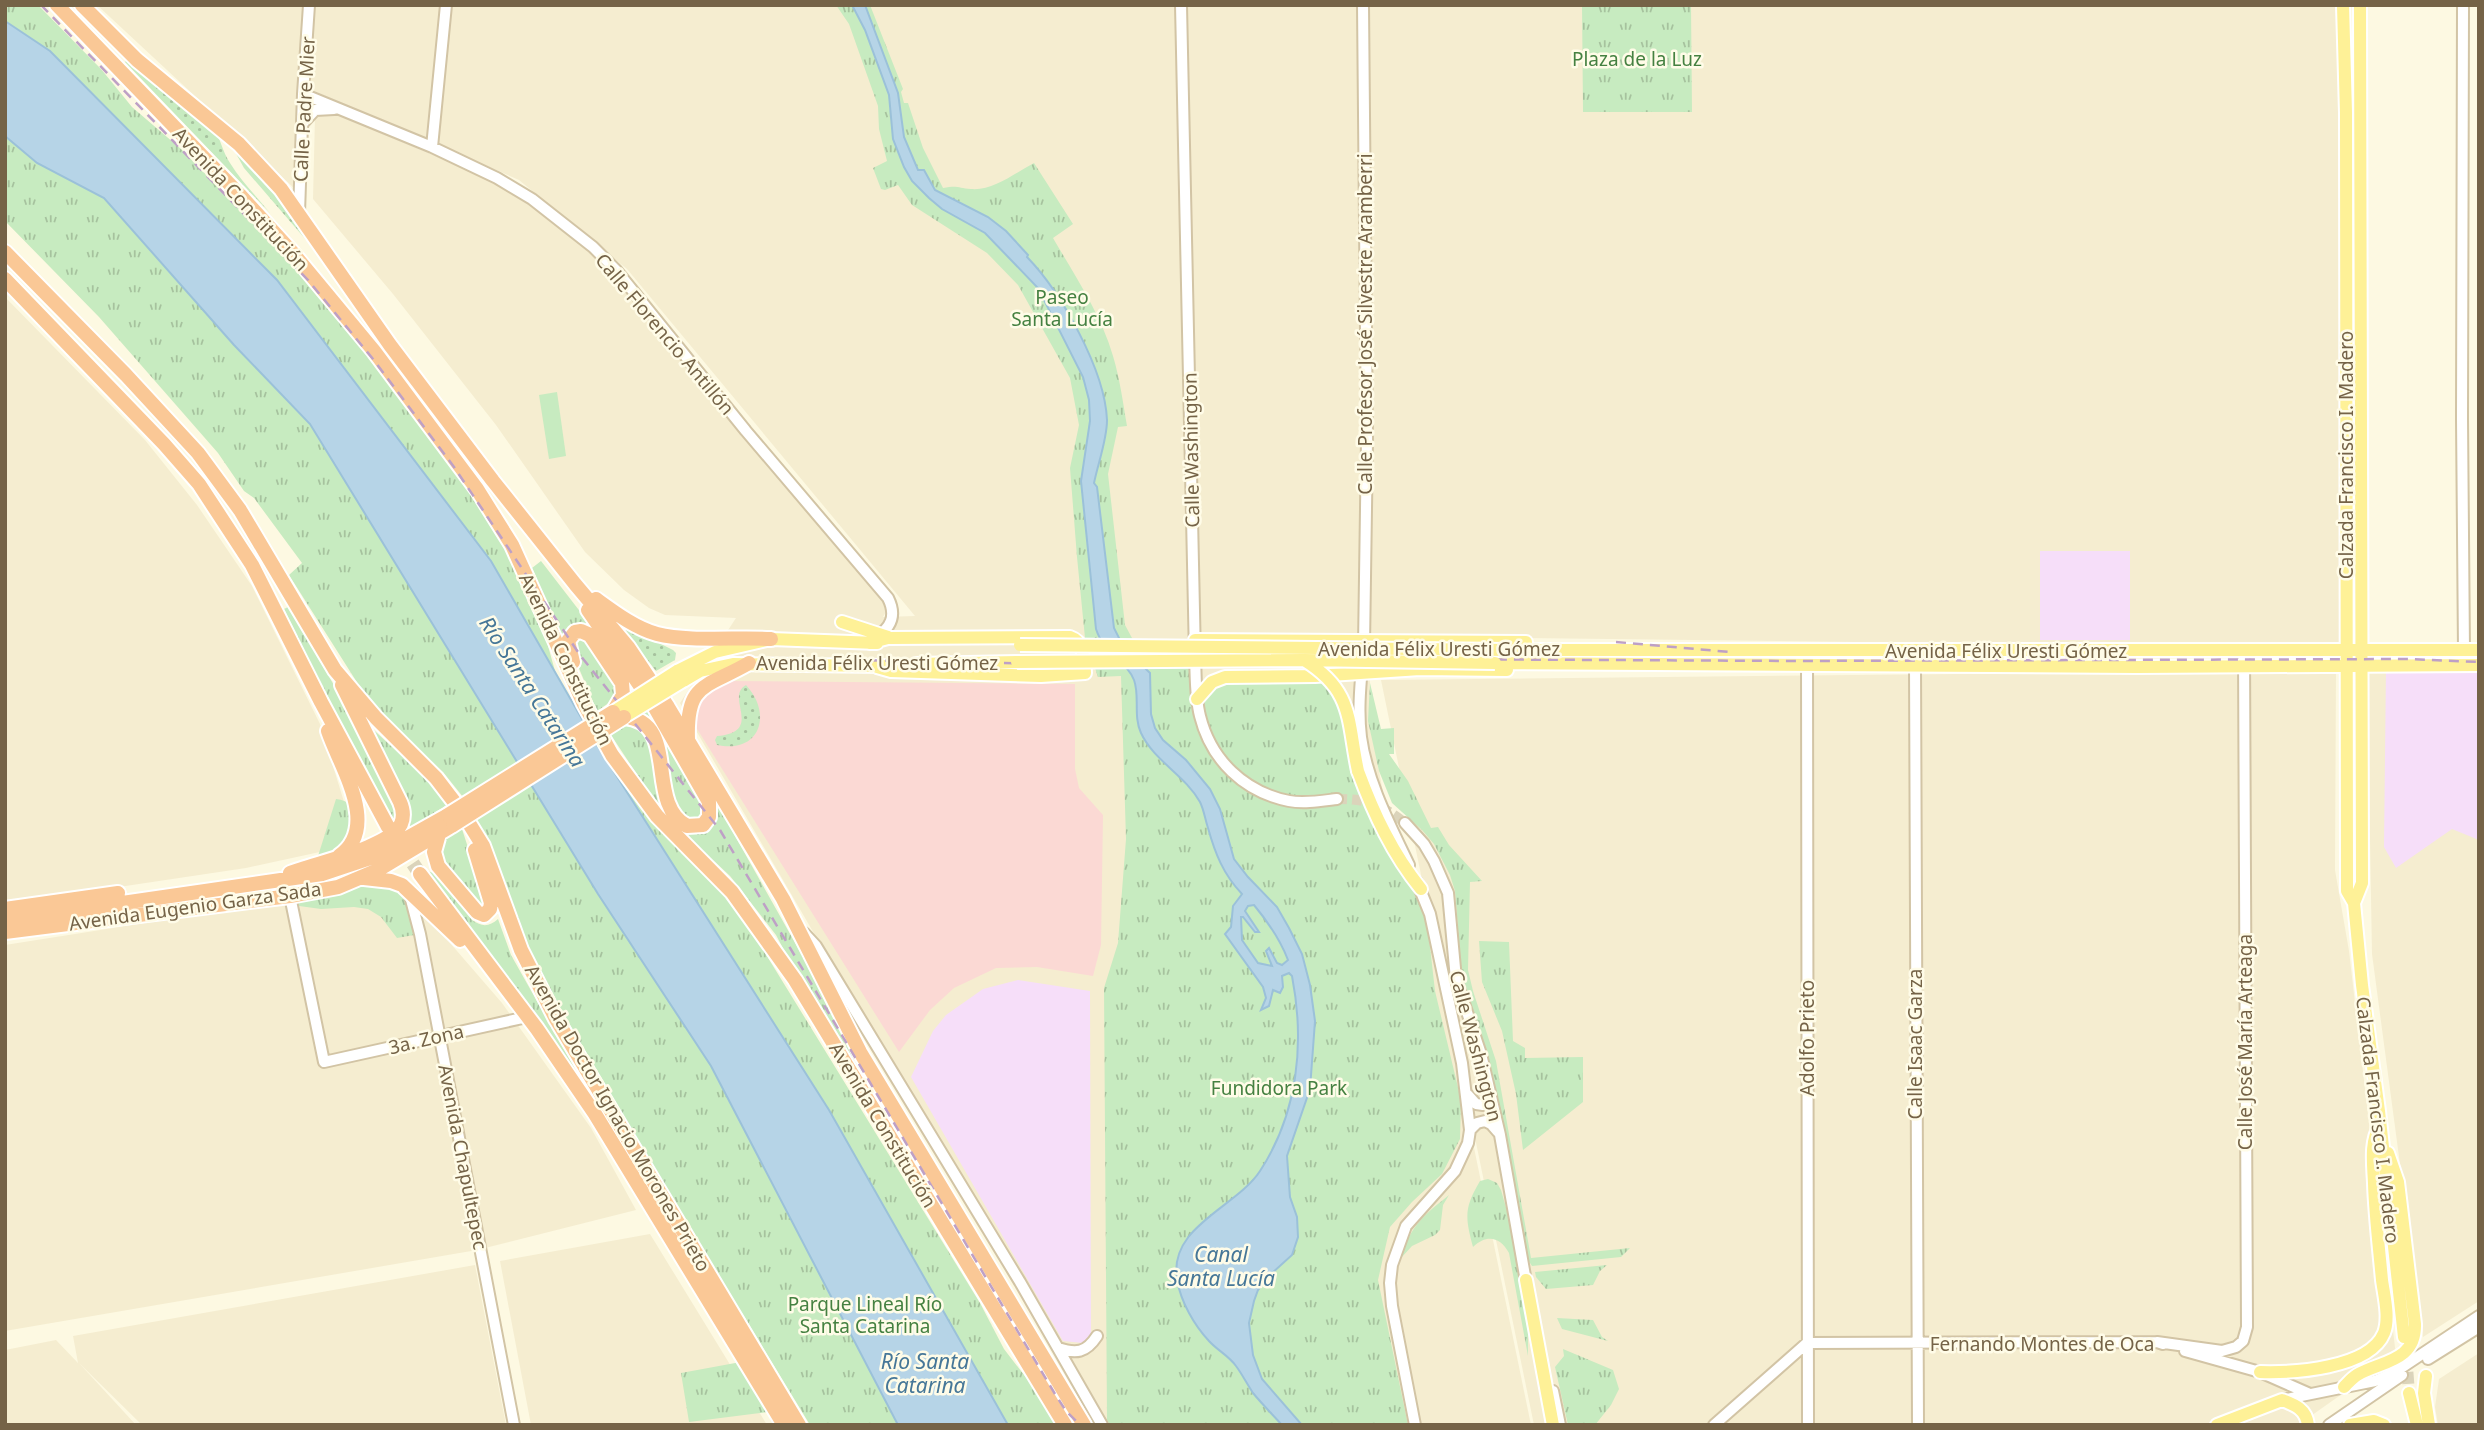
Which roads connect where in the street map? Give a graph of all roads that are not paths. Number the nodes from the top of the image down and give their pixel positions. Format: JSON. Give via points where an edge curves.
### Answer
{"nodes":[{"id":1,"x":57,"y":5,"type":"edge"},
{"id":2,"x":82,"y":5,"type":"edge"},
{"id":3,"x":309,"y":5,"type":"edge"},
{"id":4,"x":446,"y":5,"type":"edge"},
{"id":5,"x":1181,"y":5,"type":"edge"},
{"id":6,"x":1363,"y":5,"type":"edge"},
{"id":7,"x":2343,"y":5,"type":"edge"},
{"id":8,"x":2360,"y":5,"type":"edge"},
{"id":9,"x":2463,"y":5,"type":"edge"},
{"id":10,"x":303,"y":94,"type":"junction"},
{"id":11,"x":340,"y":109,"type":"junction"},
{"id":12,"x":302,"y":124,"type":"junction"},
{"id":13,"x":432,"y":147,"type":"junction"},
{"id":14,"x":299,"y":213,"type":"junction"},
{"id":15,"x":5,"y":252,"type":"edge"},
{"id":16,"x":5,"y":279,"type":"edge"},
{"id":17,"x":575,"y":584,"type":"junction"},
{"id":18,"x":842,"y":622,"type":"dead end"},
{"id":19,"x":771,"y":639,"type":"junction"},
{"id":20,"x":1225,"y":639,"type":"junction"},
{"id":21,"x":882,"y":640,"type":"junction"},
{"id":22,"x":1195,"y":640,"type":"junction"},
{"id":23,"x":1422,"y":641,"type":"junction"},
{"id":24,"x":1364,"y":642,"type":"junction"},
{"id":25,"x":1807,"y":650,"type":"junction"},
{"id":26,"x":2464,"y":650,"type":"junction"},
{"id":27,"x":2479,"y":650,"type":"edge"},
{"id":28,"x":2137,"y":652,"type":"junction"},
{"id":29,"x":2244,"y":652,"type":"junction"},
{"id":30,"x":1552,"y":657,"type":"junction"},
{"id":31,"x":2347,"y":657,"type":"junction"},
{"id":32,"x":2362,"y":657,"type":"junction"},
{"id":33,"x":1304,"y":660,"type":"junction"},
{"id":34,"x":748,"y":663,"type":"junction"},
{"id":35,"x":1915,"y":664,"type":"junction"},
{"id":36,"x":1807,"y":665,"type":"junction"},
{"id":37,"x":2479,"y":665,"type":"edge"},
{"id":38,"x":877,"y":667,"type":"junction"},
{"id":39,"x":2137,"y":667,"type":"junction"},
{"id":40,"x":2244,"y":667,"type":"junction"},
{"id":41,"x":1420,"y":669,"type":"junction"},
{"id":42,"x":335,"y":670,"type":"junction"},
{"id":43,"x":1362,"y":672,"type":"junction"},
{"id":44,"x":680,"y":676,"type":"junction"},
{"id":45,"x":1225,"y":677,"type":"junction"},
{"id":46,"x":1197,"y":699,"type":"junction"},
{"id":47,"x":321,"y":702,"type":"junction"},
{"id":48,"x":584,"y":704,"type":"junction"},
{"id":49,"x":619,"y":715,"type":"junction"},
{"id":50,"x":688,"y":740,"type":"junction"},
{"id":51,"x":447,"y":792,"type":"junction"},
{"id":52,"x":1337,"y":799,"type":"tunnel mouth"},
{"id":53,"x":450,"y":820,"type":"junction"},
{"id":54,"x":1405,"y":822,"type":"tunnel mouth"},
{"id":55,"x":388,"y":827,"type":"dead end"},
{"id":56,"x":439,"y":834,"type":"junction"},
{"id":57,"x":335,"y":859,"type":"junction"},
{"id":58,"x":420,"y":874,"type":"tunnel mouth"},
{"id":59,"x":364,"y":878,"type":"junction"},
{"id":60,"x":273,"y":882,"type":"junction"},
{"id":61,"x":1421,"y":889,"type":"junction"},
{"id":62,"x":408,"y":890,"type":"junction"},
{"id":63,"x":290,"y":896,"type":"junction"},
{"id":64,"x":158,"y":897,"type":"junction"},
{"id":65,"x":2354,"y":903,"type":"junction"},
{"id":66,"x":5,"y":909,"type":"edge"},
{"id":67,"x":160,"y":912,"type":"junction"},
{"id":68,"x":5,"y":920,"type":"edge"},
{"id":69,"x":797,"y":926,"type":"junction"},
{"id":70,"x":5,"y":932,"type":"edge"},
{"id":71,"x":5,"y":941,"type":"edge"},
{"id":72,"x":494,"y":973,"type":"junction"},
{"id":73,"x":527,"y":1017,"type":"junction"},
{"id":74,"x":442,"y":1035,"type":"junction"},
{"id":75,"x":1490,"y":1092,"type":"junction"},
{"id":76,"x":1468,"y":1095,"type":"junction"},
{"id":77,"x":2381,"y":1125,"type":"junction"},
{"id":78,"x":1470,"y":1130,"type":"junction"},
{"id":79,"x":1500,"y":1135,"type":"junction"},
{"id":80,"x":2383,"y":1144,"type":"junction"},
{"id":81,"x":897,"y":1148,"type":"junction"},
{"id":82,"x":972,"y":1241,"type":"junction"},
{"id":83,"x":1526,"y":1280,"type":"junction"},
{"id":84,"x":2479,"y":1316,"type":"edge"},
{"id":85,"x":2479,"y":1327,"type":"edge"},
{"id":86,"x":1097,"y":1336,"type":"dead end"},
{"id":87,"x":2404,"y":1337,"type":"tunnel mouth"},
{"id":88,"x":2157,"y":1342,"type":"junction"},
{"id":89,"x":1807,"y":1343,"type":"junction"},
{"id":90,"x":1918,"y":1343,"type":"junction"},
{"id":91,"x":1058,"y":1348,"type":"junction"},
{"id":92,"x":2260,"y":1372,"type":"junction"},
{"id":93,"x":2426,"y":1376,"type":"dead end"},
{"id":94,"x":2344,"y":1387,"type":"junction"},
{"id":95,"x":2409,"y":1393,"type":"tunnel mouth"},
{"id":96,"x":2310,"y":1394,"type":"junction"},
{"id":97,"x":2282,"y":1400,"type":"junction"},
{"id":98,"x":517,"y":1425,"type":"edge"},
{"id":99,"x":784,"y":1425,"type":"edge"},
{"id":100,"x":799,"y":1425,"type":"edge"},
{"id":101,"x":1065,"y":1425,"type":"edge"},
{"id":102,"x":1084,"y":1425,"type":"edge"},
{"id":103,"x":1102,"y":1425,"type":"edge"},
{"id":104,"x":1415,"y":1425,"type":"edge"},
{"id":105,"x":1553,"y":1425,"type":"edge"},
{"id":106,"x":1560,"y":1425,"type":"edge"},
{"id":107,"x":1714,"y":1425,"type":"edge"},
{"id":108,"x":1808,"y":1425,"type":"edge"},
{"id":109,"x":1918,"y":1425,"type":"edge"},
{"id":110,"x":2217,"y":1425,"type":"edge"},
{"id":111,"x":2308,"y":1425,"type":"edge"},
{"id":112,"x":2329,"y":1425,"type":"edge"},
{"id":113,"x":2350,"y":1425,"type":"edge"},
{"id":114,"x":2384,"y":1425,"type":"edge"},
{"id":115,"x":2417,"y":1425,"type":"edge"},
{"id":116,"x":2429,"y":1425,"type":"edge"}],
"edges":[{"from":1,"to":48,"type":"highway","name":"Avenida Constitución","via":[[292,252],[431,425],[512,545]]},
{"from":2,"to":14,"type":"highway","name":"Avenida Constitución","via":[[137,60],[245,150]]},
{"from":3,"to":10,"type":"street","name":"Calle Padre Mier"},
{"from":4,"to":13,"type":"street"},
{"from":5,"to":22,"type":"street","name":"Calle Washington"},
{"from":6,"to":24,"type":"street","name":"Calle Profesor José Silvestre Aramberri"},
{"from":7,"to":31,"type":"main road","name":"Calzada Francisco I. Madero"},
{"from":8,"to":32,"type":"main road","name":"Calzada Francisco I. Madero"},
{"from":9,"to":26,"type":"street"},
{"from":10,"to":11,"type":"street","name":"Calle Florencio Antillón"},
{"from":10,"to":12,"type":"street","name":"Calle Padre Mier"},
{"from":11,"to":12,"type":"street","via":[[318,109]]},
{"from":11,"to":13,"type":"street","name":"Calle Florencio Antillón"},
{"from":12,"to":14,"type":"street","name":"Calle Padre Mier"},
{"from":13,"to":21,"type":"street","name":"Calle Florencio Antillón","via":[[514,187],[616,270],[888,598],[892,620]]},
{"from":14,"to":17,"type":"highway","name":"Avenida Constitución","via":[[390,345]]},
{"from":15,"to":42,"type":"highway","name":"Avenida Doctor Ignacio Morones Prieto","via":[[206,463],[240,510]]},
{"from":16,"to":47,"type":"highway","via":[[199,484],[252,565]]},
{"from":17,"to":19,"type":"highway","via":[[654,633]]},
{"from":17,"to":49,"type":"highway","via":[[686,759],[709,802],[706,822],[698,827],[681,822],[671,811],[652,732],[642,721]]},
{"from":17,"to":50,"type":"highway","name":"Avenida Constitución","via":[[628,647]]},
{"from":18,"to":21,"type":"main road"},
{"from":19,"to":21,"type":"main road","name":"Avenida Félix Uresti Gómez"},
{"from":19,"to":44,"type":"main road","name":"Avenida Félix Uresti Gómez","via":[[715,652]]},
{"from":20,"to":22,"type":"main road"},
{"from":20,"to":24,"type":"main road"},
{"from":20,"to":45,"type":"main road","via":[[1216,656]]},
{"from":21,"to":30,"type":"main road","name":"Avenida Félix Uresti Gómez","bridge":true,"via":[[1509,650]]},
{"from":21,"to":38,"type":"main road","via":[[1070,637],[1081,645],[1085,673],[1041,676]]},
{"from":22,"to":46,"type":"street","name":"Calle Washington"},
{"from":23,"to":24,"type":"main road"},
{"from":23,"to":30,"type":"main road","via":[[1535,642]]},
{"from":23,"to":41,"type":"main road","via":[[1413,652],[1414,664]]},
{"from":24,"to":43,"type":"street","name":"Calle Profesor José Silvestre Aramberri"},
{"from":25,"to":28,"type":"main road","name":"Avenida Félix Uresti Gómez"},
{"from":25,"to":30,"type":"main road","name":"Avenida Félix Uresti Gómez"},
{"from":25,"to":36,"type":"street","name":"Adolfo Prieto"},
{"from":26,"to":27,"type":"main road","name":"Avenida Félix Uresti Gómez"},
{"from":26,"to":32,"type":"main road","name":"Avenida Félix Uresti Gómez"},
{"from":28,"to":29,"type":"main road","name":"Avenida Félix Uresti Gómez"},
{"from":28,"to":39,"type":"street"},
{"from":29,"to":31,"type":"main road","name":"Avenida Félix Uresti Gómez"},
{"from":29,"to":40,"type":"street","name":"Calle José María Arteaga"},
{"from":30,"to":33,"type":"main road","name":"Avenida Félix Uresti Gómez","bridge":true,"via":[[1495,663]]},
{"from":30,"to":36,"type":"main road","name":"Avenida Félix Uresti Gómez"},
{"from":30,"to":41,"type":"main road","via":[[1532,669]]},
{"from":31,"to":32,"type":"main road","name":"Avenida Félix Uresti Gómez"},
{"from":31,"to":40,"type":"main road","name":"Avenida Félix Uresti Gómez"},
{"from":31,"to":65,"type":"main road","name":"Calzada Francisco I. Madero","via":[[2347,891]]},
{"from":32,"to":37,"type":"main road","name":"Avenida Félix Uresti Gómez"},
{"from":32,"to":65,"type":"main road","name":"Calzada Francisco I. Madero","via":[[2361,883]]},
{"from":33,"to":38,"type":"main road","name":"Avenida Félix Uresti Gómez","bridge":true},
{"from":33,"to":61,"type":"main road","bridge":true,"via":[[1328,677],[1343,697],[1358,771],[1376,817],[1404,869]]},
{"from":34,"to":38,"type":"main road","name":"Avenida Félix Uresti Gómez"},
{"from":34,"to":44,"type":"main road","name":"Avenida Félix Uresti Gómez"},
{"from":34,"to":50,"type":"highway","via":[[693,697]]},
{"from":35,"to":36,"type":"main road","name":"Avenida Félix Uresti Gómez"},
{"from":35,"to":39,"type":"main road","name":"Avenida Félix Uresti Gómez"},
{"from":35,"to":90,"type":"street","name":"Calle Isaac Garza"},
{"from":36,"to":89,"type":"street","name":"Adolfo Prieto"},
{"from":39,"to":40,"type":"main road","name":"Avenida Félix Uresti Gómez"},
{"from":40,"to":88,"type":"street","name":"Calle José María Arteaga","via":[[2247,1327],[2243,1341],[2222,1351]]},
{"from":41,"to":43,"type":"main road"},
{"from":42,"to":51,"type":"highway","name":"Avenida Doctor Ignacio Morones Prieto"},
{"from":42,"to":57,"type":"highway","via":[[403,813],[401,824],[391,833],[360,852]]},
{"from":43,"to":45,"type":"main road"},
{"from":43,"to":61,"type":"street","name":"Calle Profesor José Silvestre Aramberri","via":[[1364,755]]},
{"from":44,"to":49,"type":"main road","name":"Avenida Félix Uresti Gómez","bridge":true},
{"from":45,"to":46,"type":"main road","via":[[1212,682]]},
{"from":46,"to":52,"type":"street","name":"Calle Washington","via":[[1207,737],[1229,770],[1244,783],[1290,801]]},
{"from":47,"to":55,"type":"highway"},
{"from":47,"to":57,"type":"highway","via":[[359,815],[354,839]]},
{"from":48,"to":49,"type":"highway","via":[[568,641],[581,631],[590,635],[622,683]]},
{"from":48,"to":81,"type":"highway","name":"Avenida Constitución","via":[[612,755],[651,808],[756,923]]},
{"from":49,"to":53,"type":"highway","name":"Avenida Félix Uresti Gómez","bridge":true},
{"from":50,"to":69,"type":"highway","name":"Avenida Constitución"},
{"from":51,"to":56,"type":"highway","via":[[478,860],[491,903],[488,913],[477,912],[441,871],[434,852]]},
{"from":51,"to":100,"type":"highway","name":"Avenida Doctor Ignacio Morones Prieto","via":[[483,846],[521,950],[556,1019]]},
{"from":53,"to":56,"type":"highway","name":"Avenida Eugenio Garza Sada"},
{"from":53,"to":60,"type":"highway","name":"Avenida Eugenio Garza Sada","via":[[362,862]]},
{"from":54,"to":75,"type":"street","name":"Calle Washington","via":[[1443,876],[1456,979]]},
{"from":56,"to":59,"type":"highway","name":"Avenida Eugenio Garza Sada"},
{"from":57,"to":60,"type":"highway"},
{"from":58,"to":72,"type":"highway","name":"Avenida Doctor Ignacio Morones Prieto"},
{"from":59,"to":62,"type":"highway","via":[[391,881]]},
{"from":59,"to":63,"type":"highway","name":"Avenida Eugenio Garza Sada"},
{"from":60,"to":64,"type":"highway","name":"Avenida Eugenio Garza Sada"},
{"from":61,"to":76,"type":"street","name":"Calle Profesor José Silvestre Aramberri"},
{"from":62,"to":72,"type":"highway"},
{"from":62,"to":74,"type":"street","name":"Avenida Chapultepec"},
{"from":63,"to":67,"type":"highway","name":"Avenida Eugenio Garza Sada"},
{"from":63,"to":74,"type":"street","name":"3a. Zona","via":[[324,1062]]},
{"from":64,"to":66,"type":"highway","via":[[125,892]]},
{"from":64,"to":68,"type":"highway","name":"Avenida Eugenio Garza Sada"},
{"from":65,"to":77,"type":"main road","name":"Calzada Francisco I. Madero"},
{"from":67,"to":70,"type":"highway","name":"Avenida Eugenio Garza Sada"},
{"from":67,"to":71,"type":"highway","via":[[133,924]]},
{"from":69,"to":82,"type":"highway","name":"Avenida Constitución","via":[[860,1052]]},
{"from":69,"to":91,"type":"street","via":[[823,958]]},
{"from":72,"to":73,"type":"highway","name":"Avenida Doctor Ignacio Morones Prieto"},
{"from":73,"to":74,"type":"street","name":"3a. Zona"},
{"from":73,"to":99,"type":"highway","name":"Avenida Doctor Ignacio Morones Prieto","via":[[595,1114]]},
{"from":74,"to":98,"type":"street","name":"Avenida Chapultepec"},
{"from":75,"to":76,"type":"street","via":[[1488,1100],[1479,1105]]},
{"from":75,"to":79,"type":"street","name":"Calle Washington"},
{"from":76,"to":78,"type":"street","name":"Calle Profesor José Silvestre Aramberri"},
{"from":77,"to":80,"type":"main road","name":"Calzada Francisco I. Madero"},
{"from":77,"to":92,"type":"main road","via":[[2373,1143],[2373,1159],[2384,1333],[2364,1352],[2331,1365],[2299,1372]]},
{"from":78,"to":79,"type":"street","via":[[1485,1121]]},
{"from":78,"to":104,"type":"street","via":[[1455,1171],[1406,1226],[1392,1265],[1392,1306]]},
{"from":79,"to":83,"type":"street","name":"Calle Washington"},
{"from":80,"to":87,"type":"main road","name":"Calzada Francisco I. Madero"},
{"from":80,"to":94,"type":"main road","via":[[2398,1182],[2414,1340],[2390,1363],[2356,1376]]},
{"from":81,"to":82,"type":"highway"},
{"from":81,"to":101,"type":"highway","name":"Avenida Constitución"},
{"from":82,"to":102,"type":"highway","name":"Avenida Constitución"},
{"from":83,"to":105,"type":"main road"},
{"from":83,"to":106,"type":"street","name":"Calle Washington"},
{"from":84,"to":94,"type":"street","via":[[2395,1372]]},
{"from":85,"to":112,"type":"street"},
{"from":86,"to":91,"type":"street","via":[[1081,1352]]},
{"from":88,"to":90,"type":"street","name":"Fernando Montes de Oca"},
{"from":88,"to":92,"type":"street","name":"Fernando Montes de Oca"},
{"from":89,"to":90,"type":"street","name":"Fernando Montes de Oca"},
{"from":89,"to":107,"type":"street"},
{"from":89,"to":108,"type":"street","name":"Adolfo Prieto"},
{"from":90,"to":109,"type":"street","name":"Calle Isaac Garza"},
{"from":91,"to":103,"type":"street"},
{"from":92,"to":96,"type":"street","name":"Fernando Montes de Oca"},
{"from":93,"to":116,"type":"main road"},
{"from":94,"to":96,"type":"street"},
{"from":95,"to":115,"type":"main road"},
{"from":96,"to":97,"type":"street"},
{"from":97,"to":110,"type":"main road"},
{"from":97,"to":111,"type":"main road","via":[[2301,1410]]},
{"from":113,"to":114,"type":"main road","via":[[2374,1421]]}]}
